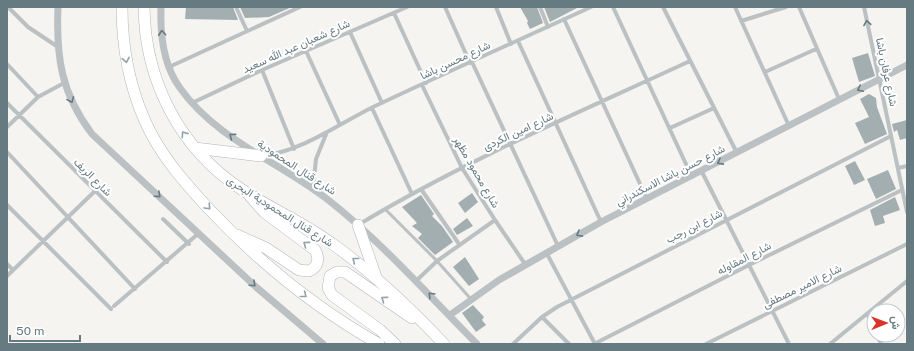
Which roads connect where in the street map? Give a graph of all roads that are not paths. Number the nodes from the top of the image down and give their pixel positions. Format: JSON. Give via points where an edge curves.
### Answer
{"nodes":[{"id":1,"x":8,"y":7,"type":"edge"},
{"id":2,"x":58,"y":7,"type":"edge"},
{"id":3,"x":122,"y":7,"type":"edge"},
{"id":4,"x":144,"y":7,"type":"edge"},
{"id":5,"x":162,"y":7,"type":"edge"},
{"id":6,"x":236,"y":7,"type":"edge"},
{"id":7,"x":288,"y":7,"type":"edge"},
{"id":8,"x":300,"y":7,"type":"edge"},
{"id":9,"x":407,"y":7,"type":"edge"},
{"id":10,"x":445,"y":7,"type":"edge"},
{"id":11,"x":496,"y":7,"type":"edge"},
{"id":12,"x":540,"y":7,"type":"edge"},
{"id":13,"x":613,"y":7,"type":"edge"},
{"id":14,"x":663,"y":7,"type":"edge"},
{"id":15,"x":735,"y":7,"type":"edge"},
{"id":16,"x":786,"y":7,"type":"edge"},
{"id":17,"x":799,"y":7,"type":"edge"},
{"id":18,"x":864,"y":7,"type":"edge"},
{"id":19,"x":588,"y":8,"type":"edge"},
{"id":20,"x":290,"y":12,"type":"junction"},
{"id":21,"x":394,"y":13,"type":"junction"},
{"id":22,"x":564,"y":20,"type":"junction"},
{"id":23,"x":741,"y":22,"type":"junction"},
{"id":24,"x":548,"y":27,"type":"junction"},
{"id":25,"x":247,"y":31,"type":"junction"},
{"id":26,"x":350,"y":32,"type":"junction"},
{"id":27,"x":518,"y":41,"type":"junction"},
{"id":28,"x":512,"y":44,"type":"junction"},
{"id":29,"x":58,"y":47,"type":"junction"},
{"id":30,"x":816,"y":49,"type":"junction"},
{"id":31,"x":306,"y":51,"type":"junction"},
{"id":32,"x":690,"y":61,"type":"junction"},
{"id":33,"x":471,"y":62,"type":"junction"},
{"id":34,"x":7,"y":64,"type":"edge"},
{"id":35,"x":907,"y":65,"type":"edge"},
{"id":36,"x":169,"y":67,"type":"junction"},
{"id":37,"x":262,"y":70,"type":"junction"},
{"id":38,"x":765,"y":72,"type":"junction"},
{"id":39,"x":879,"y":79,"type":"junction"},
{"id":40,"x":648,"y":81,"type":"junction"},
{"id":41,"x":64,"y":83,"type":"junction"},
{"id":42,"x":424,"y":84,"type":"junction"},
{"id":43,"x":38,"y":97,"type":"junction"},
{"id":44,"x":839,"y":99,"type":"junction"},
{"id":45,"x":602,"y":102,"type":"junction"},
{"id":46,"x":7,"y":103,"type":"edge"},
{"id":47,"x":192,"y":103,"type":"junction"},
{"id":48,"x":382,"y":103,"type":"junction"},
{"id":49,"x":372,"y":108,"type":"junction"},
{"id":50,"x":714,"y":108,"type":"junction"},
{"id":51,"x":19,"y":116,"type":"junction"},
{"id":52,"x":556,"y":123,"type":"junction"},
{"id":53,"x":340,"y":125,"type":"junction"},
{"id":54,"x":789,"y":126,"type":"junction"},
{"id":55,"x":7,"y":127,"type":"edge"},
{"id":56,"x":670,"y":128,"type":"junction"},
{"id":57,"x":327,"y":132,"type":"junction"},
{"id":58,"x":891,"y":136,"type":"junction"},
{"id":59,"x":510,"y":144,"type":"junction"},
{"id":60,"x":194,"y":148,"type":"junction"},
{"id":61,"x":294,"y":149,"type":"junction"},
{"id":62,"x":7,"y":152,"type":"edge"},
{"id":63,"x":737,"y":153,"type":"junction"},
{"id":64,"x":261,"y":156,"type":"junction"},
{"id":65,"x":907,"y":166,"type":"edge"},
{"id":66,"x":462,"y":168,"type":"junction"},
{"id":67,"x":898,"y":168,"type":"junction"},
{"id":68,"x":702,"y":172,"type":"junction"},
{"id":69,"x":692,"y":177,"type":"junction"},
{"id":70,"x":313,"y":188,"type":"junction"},
{"id":71,"x":421,"y":189,"type":"junction"},
{"id":72,"x":902,"y":190,"type":"junction"},
{"id":73,"x":95,"y":191,"type":"junction"},
{"id":74,"x":248,"y":194,"type":"junction"},
{"id":75,"x":412,"y":194,"type":"junction"},
{"id":76,"x":647,"y":199,"type":"junction"},
{"id":77,"x":7,"y":205,"type":"edge"},
{"id":78,"x":385,"y":209,"type":"junction"},
{"id":79,"x":907,"y":212,"type":"edge"},
{"id":80,"x":68,"y":217,"type":"junction"},
{"id":81,"x":163,"y":219,"type":"dead end"},
{"id":82,"x":495,"y":220,"type":"junction"},
{"id":83,"x":726,"y":220,"type":"junction"},
{"id":84,"x":602,"y":222,"type":"junction"},
{"id":85,"x":358,"y":225,"type":"junction"},
{"id":86,"x":200,"y":233,"type":"junction"},
{"id":87,"x":233,"y":233,"type":"junction"},
{"id":88,"x":43,"y":241,"type":"junction"},
{"id":89,"x":189,"y":244,"type":"junction"},
{"id":90,"x":460,"y":244,"type":"junction"},
{"id":91,"x":907,"y":244,"type":"edge"},
{"id":92,"x":558,"y":246,"type":"junction"},
{"id":93,"x":546,"y":252,"type":"junction"},
{"id":94,"x":437,"y":261,"type":"junction"},
{"id":95,"x":167,"y":262,"type":"junction"},
{"id":96,"x":7,"y":264,"type":"edge"},
{"id":97,"x":525,"y":264,"type":"junction"},
{"id":98,"x":749,"y":265,"type":"junction"},
{"id":99,"x":13,"y":270,"type":"junction"},
{"id":100,"x":7,"y":276,"type":"edge"},
{"id":101,"x":376,"y":277,"type":"junction"},
{"id":102,"x":416,"y":281,"type":"junction"},
{"id":103,"x":907,"y":282,"type":"edge"},
{"id":104,"x":135,"y":289,"type":"junction"},
{"id":105,"x":470,"y":298,"type":"junction"},
{"id":106,"x":571,"y":300,"type":"junction"},
{"id":107,"x":881,"y":303,"type":"edge"},
{"id":108,"x":772,"y":311,"type":"junction"},
{"id":109,"x":450,"y":315,"type":"junction"},
{"id":110,"x":866,"y":316,"type":"edge"},
{"id":111,"x":542,"y":317,"type":"junction"},
{"id":112,"x":428,"y":328,"type":"junction"},
{"id":113,"x":323,"y":344,"type":"edge"},
{"id":114,"x":378,"y":344,"type":"edge"},
{"id":115,"x":394,"y":344,"type":"edge"},
{"id":116,"x":444,"y":344,"type":"edge"},
{"id":117,"x":477,"y":344,"type":"edge"},
{"id":118,"x":513,"y":344,"type":"edge"},
{"id":119,"x":569,"y":344,"type":"edge"},
{"id":120,"x":594,"y":344,"type":"edge"},
{"id":121,"x":706,"y":344,"type":"edge"},
{"id":122,"x":789,"y":344,"type":"edge"},
{"id":123,"x":830,"y":344,"type":"edge"}],
"edges":[{"from":1,"to":29,"type":"street","via":[[28,27]]},
{"from":2,"to":29,"type":"street"},
{"from":3,"to":87,"type":"main road","one_way":true,"via":[[126,64],[135,97],[146,123],[155,141],[179,175]]},
{"from":60,"to":4,"type":"main road","name":"شارع قنال المحمودية البحرى","one_way":true,"via":[[176,123],[159,90],[147,46]]},
{"from":36,"to":5,"type":"street","name":"شارع قنال المحمودية","one_way":true,"via":[[162,40]]},
{"from":6,"to":25,"type":"street"},
{"from":7,"to":20,"type":"street"},
{"from":8,"to":20,"type":"street"},
{"from":9,"to":21,"type":"street","name":"شارع شعبان عبد الله سعيد"},
{"from":10,"to":33,"type":"street"},
{"from":11,"to":28,"type":"street"},
{"from":12,"to":24,"type":"street"},
{"from":13,"to":40,"type":"street"},
{"from":14,"to":32,"type":"street"},
{"from":15,"to":23,"type":"street"},
{"from":16,"to":23,"type":"street"},
{"from":17,"to":30,"type":"street"},
{"from":39,"to":18,"type":"street","name":"شارع عرفان باشا","one_way":true},
{"from":19,"to":22,"type":"street","name":"شارع محسن باشا"},
{"from":20,"to":25,"type":"street"},
{"from":21,"to":26,"type":"street","name":"شارع شعبان عبد الله سعيد"},
{"from":21,"to":42,"type":"street","name":"شارع محمود مظهر"},
{"from":22,"to":24,"type":"street","name":"شارع محسن باشا"},
{"from":22,"to":45,"type":"street"},
{"from":23,"to":38,"type":"street"},
{"from":24,"to":27,"type":"street","name":"شارع محسن باشا"},
{"from":25,"to":36,"type":"street"},
{"from":26,"to":31,"type":"street","name":"شارع شعبان عبد الله سعيد"},
{"from":26,"to":48,"type":"street"},
{"from":27,"to":28,"type":"street","name":"شارع محسن باشا"},
{"from":27,"to":52,"type":"street"},
{"from":28,"to":33,"type":"street","name":"شارع محسن باشا"},
{"from":29,"to":41,"type":"street"},
{"from":30,"to":38,"type":"street"},
{"from":30,"to":44,"type":"street"},
{"from":31,"to":37,"type":"street","name":"شارع شعبان عبد الله سعيد"},
{"from":31,"to":53,"type":"street"},
{"from":32,"to":40,"type":"street","name":"شارع امين الكردى"},
{"from":32,"to":50,"type":"street"},
{"from":33,"to":42,"type":"street","name":"شارع محسن باشا"},
{"from":33,"to":59,"type":"street"},
{"from":34,"to":43,"type":"street"},
{"from":35,"to":39,"type":"street","name":"شارع حسن باشا الاسكندراني"},
{"from":36,"to":47,"type":"street","name":"شارع قنال المحمودية","via":[[178,86]]},
{"from":37,"to":47,"type":"street","name":"شارع شعبان عبد الله سعيد"},
{"from":37,"to":61,"type":"street"},
{"from":38,"to":54,"type":"street"},
{"from":39,"to":44,"type":"street","name":"شارع حسن باشا الاسكندراني","one_way":true},
{"from":39,"to":58,"type":"street","name":"شارع عرفان باشا"},
{"from":40,"to":45,"type":"street","name":"شارع امين الكردى"},
{"from":40,"to":56,"type":"street"},
{"from":41,"to":43,"type":"street"},
{"from":41,"to":86,"type":"street","one_way":true,"via":[[77,113],[92,134]]},
{"from":42,"to":48,"type":"street","name":"شارع محسن باشا"},
{"from":42,"to":66,"type":"street","name":"شارع محمود مظهر"},
{"from":43,"to":51,"type":"street"},
{"from":44,"to":54,"type":"street","name":"شارع حسن باشا الاسكندراني"},
{"from":45,"to":52,"type":"street","name":"شارع امين الكردى"},
{"from":45,"to":76,"type":"street"},
{"from":46,"to":51,"type":"street","name":"شارع الريف"},
{"from":64,"to":47,"type":"street","name":"شارع قنال المحمودية","one_way":true,"via":[[223,130]]},
{"from":48,"to":49,"type":"street","name":"شارع محسن باشا"},
{"from":49,"to":53,"type":"street","name":"شارع محسن باشا"},
{"from":49,"to":75,"type":"street"},
{"from":50,"to":56,"type":"street"},
{"from":50,"to":63,"type":"street"},
{"from":51,"to":55,"type":"street"},
{"from":51,"to":73,"type":"street","name":"شارع الريف"},
{"from":52,"to":59,"type":"street","name":"شارع امين الكردى"},
{"from":52,"to":84,"type":"street"},
{"from":53,"to":57,"type":"street","name":"شارع محسن باشا"},
{"from":54,"to":63,"type":"street","name":"شارع حسن باشا الاسكندراني"},
{"from":56,"to":69,"type":"street"},
{"from":57,"to":61,"type":"street","name":"شارع محسن باشا"},
{"from":57,"to":70,"type":"street","via":[[316,159]]},
{"from":58,"to":67,"type":"street","name":"شارع عرفان باشا"},
{"from":58,"to":83,"type":"street","name":"شارع ابن رجب"},
{"from":59,"to":66,"type":"street","name":"شارع امين الكردى"},
{"from":59,"to":92,"type":"street"},
{"from":60,"to":64,"type":"main road"},
{"from":60,"to":74,"type":"main road","name":"شارع قنال المحمودية البحرى","via":[[219,172]]},
{"from":61,"to":64,"type":"street","name":"شارع محسن باشا"},
{"from":62,"to":80,"type":"street"},
{"from":63,"to":68,"type":"street","name":"شارع حسن باشا الاسكندراني","one_way":true},
{"from":64,"to":70,"type":"street","name":"شارع قنال المحمودية"},
{"from":65,"to":67,"type":"street"},
{"from":66,"to":71,"type":"street","name":"شارع امين الكردى"},
{"from":66,"to":82,"type":"street","name":"شارع محمود مظهر"},
{"from":67,"to":72,"type":"street","name":"شارع عرفان باشا"},
{"from":68,"to":69,"type":"street","name":"شارع حسن باشا الاسكندراني"},
{"from":68,"to":83,"type":"street"},
{"from":69,"to":76,"type":"street","name":"شارع حسن باشا الاسكندراني"},
{"from":70,"to":85,"type":"street","name":"شارع قنال المحمودية"},
{"from":71,"to":75,"type":"street","name":"شارع امين الكردى"},
{"from":71,"to":90,"type":"street"},
{"from":72,"to":79,"type":"street","name":"شارع عرفان باشا"},
{"from":72,"to":98,"type":"street","name":"شارع المقاوله"},
{"from":73,"to":80,"type":"street"},
{"from":73,"to":95,"type":"street","name":"شارع الريف"},
{"from":87,"to":74,"type":"main road","one_way":true,"via":[[266,248],[299,270],[309,272],[317,265],[315,250],[264,212]]},
{"from":101,"to":74,"type":"main road","name":"شارع قنال المحمودية البحرى","one_way":true,"via":[[313,230]]},
{"from":75,"to":78,"type":"street","name":"شارع امين الكردى"},
{"from":76,"to":84,"type":"street","name":"شارع حسن باشا الاسكندراني"},
{"from":77,"to":88,"type":"street"},
{"from":78,"to":85,"type":"street","name":"شارع امين الكردى"},
{"from":78,"to":94,"type":"lane"},
{"from":80,"to":88,"type":"street"},
{"from":80,"to":104,"type":"street"},
{"from":81,"to":89,"type":"street"},
{"from":82,"to":90,"type":"street"},
{"from":82,"to":97,"type":"street","name":"شارع محمود مظهر"},
{"from":83,"to":98,"type":"street"},
{"from":83,"to":106,"type":"street","name":"شارع ابن رجب"},
{"from":84,"to":92,"type":"street","name":"شارع حسن باشا الاسكندراني","one_way":true},
{"from":85,"to":101,"type":"main road"},
{"from":85,"to":102,"type":"street","name":"شارع قنال المحمودية"},
{"from":86,"to":89,"type":"street"},
{"from":86,"to":113,"type":"street","one_way":true,"via":[[256,287]]},
{"from":87,"to":114,"type":"main road","one_way":true,"via":[[281,277],[316,304]]},
{"from":88,"to":99,"type":"street"},
{"from":88,"to":104,"type":"street","via":[[113,308]]},
{"from":89,"to":95,"type":"street"},
{"from":90,"to":94,"type":"street"},
{"from":91,"to":108,"type":"street","name":"شارع الامير مصطفى"},
{"from":92,"to":93,"type":"street","name":"شارع حسن باشا الاسكندراني"},
{"from":93,"to":97,"type":"street","name":"شارع حسن باشا الاسكندراني"},
{"from":93,"to":106,"type":"street"},
{"from":94,"to":102,"type":"street"},
{"from":94,"to":105,"type":"lane"},
{"from":95,"to":104,"type":"street"},
{"from":96,"to":99,"type":"street"},
{"from":97,"to":105,"type":"street","name":"شارع حسن باشا الاسكندراني"},
{"from":98,"to":108,"type":"street"},
{"from":98,"to":120,"type":"street","name":"شارع المقاوله"},
{"from":99,"to":100,"type":"street"},
{"from":101,"to":112,"type":"main road","name":"شارع قنال المحمودية البحرى"},
{"from":109,"to":102,"type":"street","name":"شارع قنال المحمودية","one_way":true},
{"from":103,"to":107,"type":"street"},
{"from":105,"to":109,"type":"street","name":"شارع حسن باشا الاسكندراني"},
{"from":106,"to":111,"type":"street","name":"شارع ابن رجب"},
{"from":106,"to":120,"type":"street"},
{"from":108,"to":121,"type":"street","name":"شارع الامير مصطفى"},
{"from":108,"to":122,"type":"street"},
{"from":109,"to":117,"type":"street","name":"شارع قنال المحمودية"},
{"from":110,"to":123,"type":"street"},
{"from":111,"to":118,"type":"street","name":"شارع ابن رجب"},
{"from":111,"to":119,"type":"street"},
{"from":112,"to":115,"type":"main road","one_way":true,"via":[[345,272],[333,273],[327,284],[329,292],[380,330]]},
{"from":112,"to":116,"type":"main road","name":"شارع قنال المحمودية البحرى"}]}
